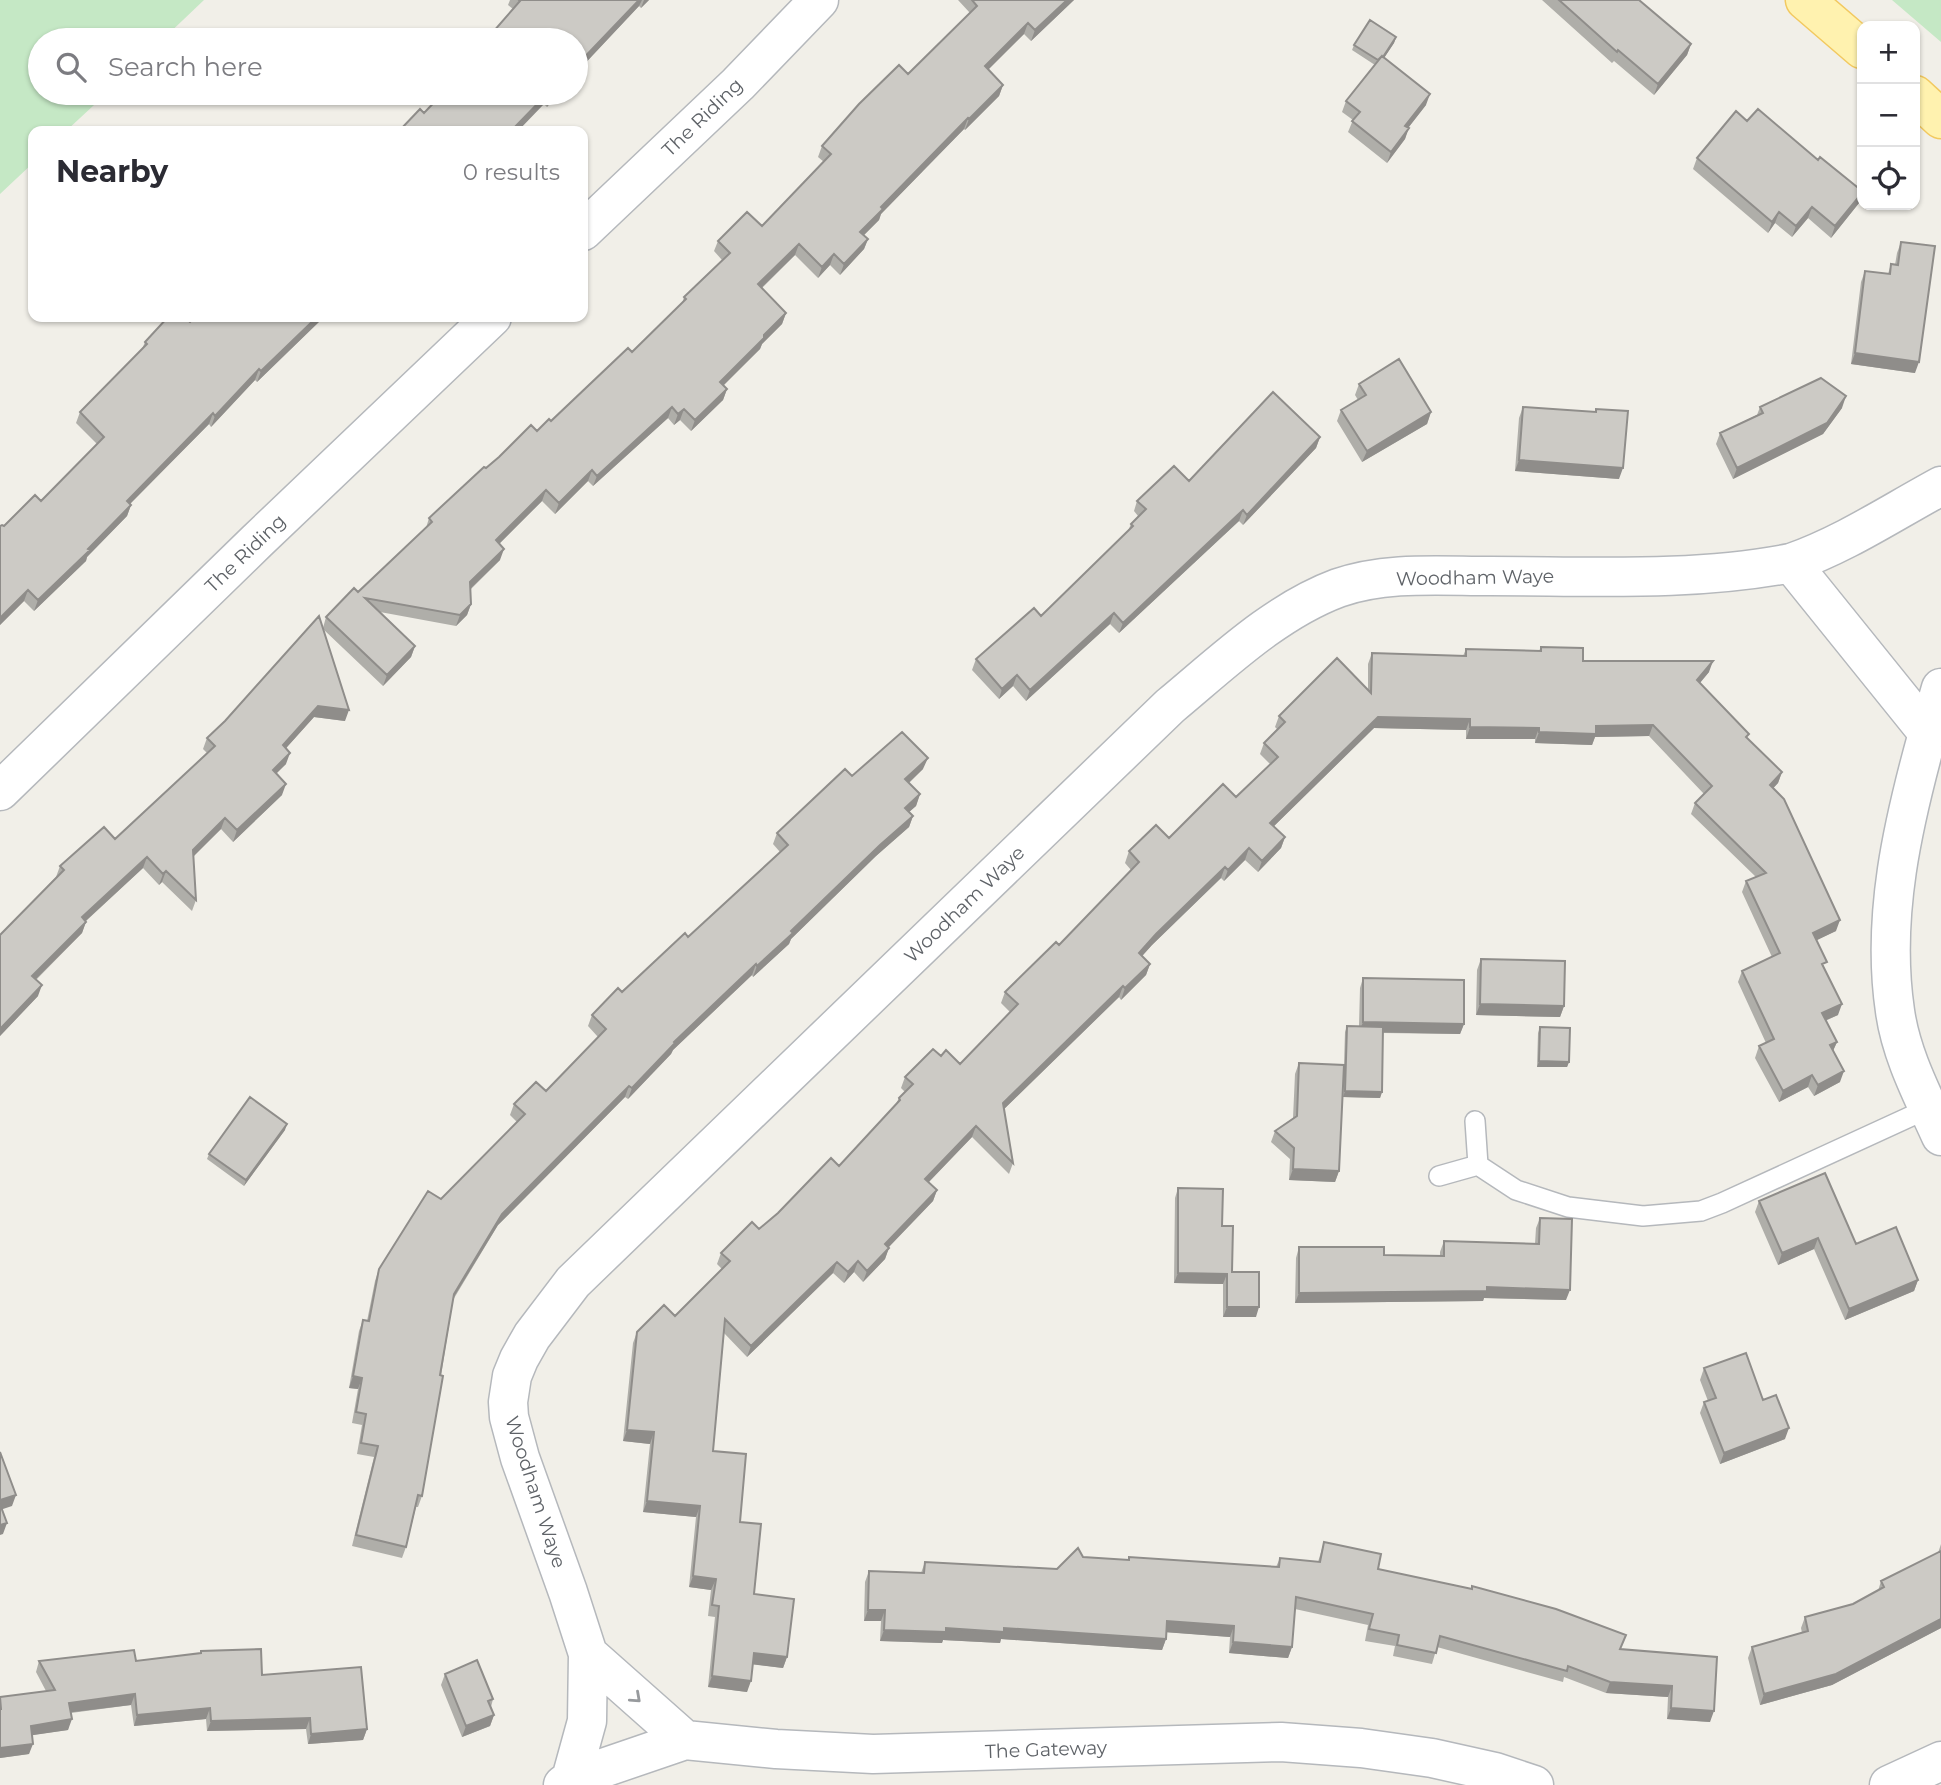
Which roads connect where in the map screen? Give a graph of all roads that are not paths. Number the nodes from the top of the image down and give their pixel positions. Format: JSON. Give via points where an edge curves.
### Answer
{"nodes":[{"id":1,"x":819,"y":0,"type":"edge"},
{"id":2,"x":1805,"y":0,"type":"edge"},
{"id":3,"x":1857,"y":45,"type":"edge"},
{"id":4,"x":1920,"y":100,"type":"edge"},
{"id":5,"x":1941,"y":119,"type":"edge"},
{"id":6,"x":588,"y":226,"type":"edge"},
{"id":7,"x":487,"y":322,"type":"edge"},
{"id":8,"x":1941,"y":486,"type":"edge"},
{"id":9,"x":1791,"y":563,"type":"junction"},
{"id":10,"x":1941,"y":688,"type":"edge"},
{"id":11,"x":1928,"y":733,"type":"junction"},
{"id":12,"x":0,"y":791,"type":"edge"},
{"id":13,"x":1475,"y":1121,"type":"dead end"},
{"id":14,"x":1935,"y":1122,"type":"edge"},
{"id":15,"x":1478,"y":1165,"type":"junction"},
{"id":16,"x":1439,"y":1177,"type":"dead end"},
{"id":17,"x":588,"y":1654,"type":"junction"},
{"id":18,"x":685,"y":1740,"type":"junction"},
{"id":19,"x":1941,"y":1761,"type":"edge"},
{"id":20,"x":567,"y":1782,"type":"edge"},
{"id":21,"x":1534,"y":1785,"type":"edge"},
{"id":22,"x":1889,"y":1785,"type":"edge"}],
"edges":[{"from":1,"to":6,"type":"street","name":"The Riding"},
{"from":2,"to":3,"type":"main road"},
{"from":4,"to":5,"type":"main road"},
{"from":7,"to":12,"type":"street","name":"The Riding"},
{"from":8,"to":9,"type":"street","name":"Woodham Waye","via":[[1824,551]]},
{"from":9,"to":11,"type":"street"},
{"from":9,"to":17,"type":"street","name":"Woodham Waye","via":[[1736,573],[1412,576],[1362,582],[1310,600],[1254,636],[1170,706],[581,1274],[532,1336],[512,1377],[509,1417]]},
{"from":10,"to":11,"type":"street"},
{"from":11,"to":14,"type":"street","via":[[1896,872],[1892,956],[1899,1032]]},
{"from":13,"to":15,"type":"lane"},
{"from":14,"to":15,"type":"lane","via":[[1701,1211],[1643,1216],[1568,1208],[1516,1190]]},
{"from":15,"to":16,"type":"lane"},
{"from":17,"to":18,"type":"street","one_way":true},
{"from":17,"to":20,"type":"street","via":[[587,1721]]},
{"from":18,"to":20,"type":"street","name":"The Gateway"},
{"from":18,"to":21,"type":"street","name":"The Gateway","via":[[873,1754],[1281,1742],[1432,1758]]},
{"from":19,"to":22,"type":"street"}]}
